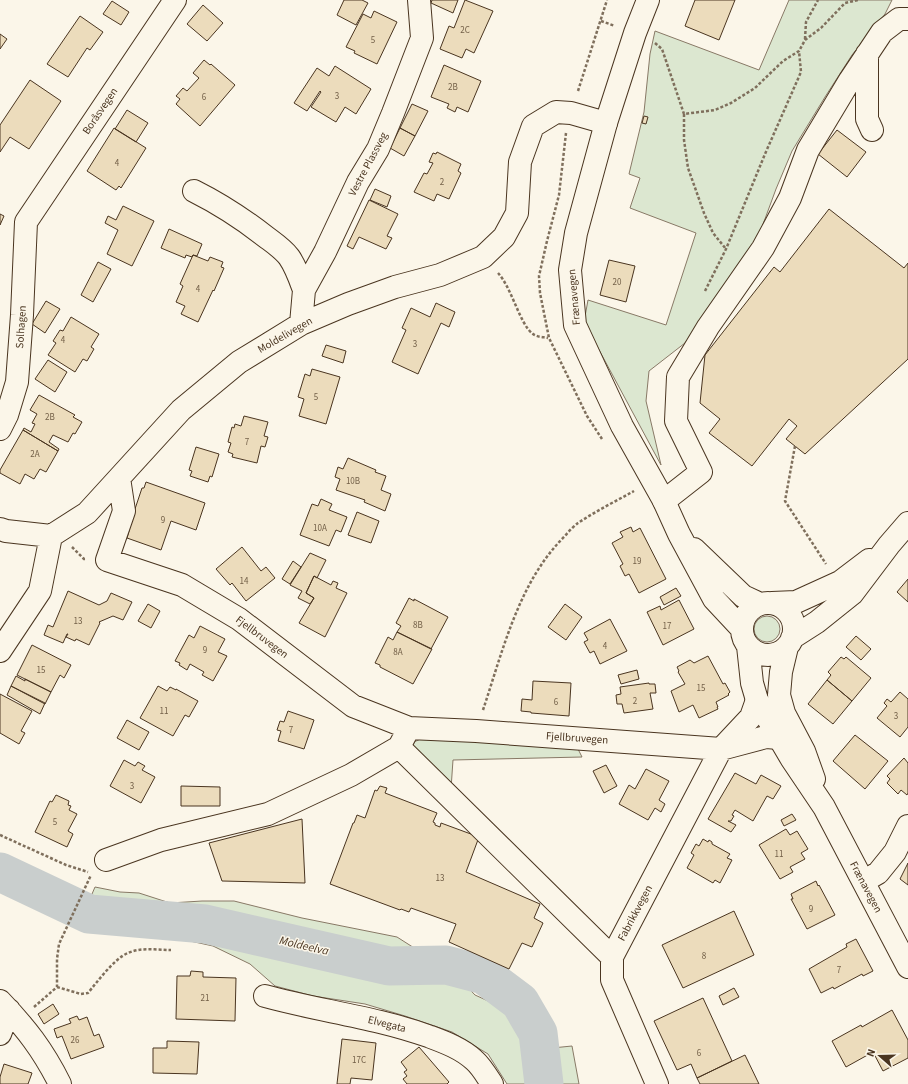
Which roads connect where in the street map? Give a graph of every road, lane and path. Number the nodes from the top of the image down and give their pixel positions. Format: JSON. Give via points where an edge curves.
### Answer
{"nodes":[{"id":1,"x":175,"y":0,"type":"edge"},
{"id":2,"x":419,"y":0,"type":"edge"},
{"id":3,"x":607,"y":0,"type":"edge"},
{"id":4,"x":648,"y":0,"type":"edge"},
{"id":5,"x":818,"y":0,"type":"edge"},
{"id":6,"x":858,"y":0,"type":"edge"},
{"id":7,"x":908,"y":19,"type":"edge"},
{"id":8,"x":601,"y":21,"type":"junction"},
{"id":9,"x":635,"y":33,"type":"junction"},
{"id":10,"x":805,"y":40,"type":"junction"},
{"id":11,"x":799,"y":51,"type":"junction"},
{"id":12,"x":867,"y":54,"type":"junction"},
{"id":13,"x":578,"y":90,"type":"dead end"},
{"id":14,"x":684,"y":114,"type":"junction"},
{"id":15,"x":606,"y":124,"type":"junction"},
{"id":16,"x":872,"y":130,"type":"dead end"},
{"id":17,"x":194,"y":191,"type":"dead end"},
{"id":18,"x":26,"y":222,"type":"joint"},
{"id":19,"x":726,"y":249,"type":"junction"},
{"id":20,"x":496,"y":270,"type":"dead end"},
{"id":21,"x":304,"y":290,"type":"junction"},
{"id":22,"x":702,"y":296,"type":"dead end"},
{"id":23,"x":301,"y":324,"type":"junction"},
{"id":24,"x":549,"y":338,"type":"dead end"},
{"id":25,"x":0,"y":429,"type":"edge"},
{"id":26,"x":795,"y":446,"type":"dead end"},
{"id":27,"x":119,"y":478,"type":"junction"},
{"id":28,"x":640,"y":487,"type":"dead end"},
{"id":29,"x":664,"y":501,"type":"junction"},
{"id":30,"x":908,"y":523,"type":"edge"},
{"id":31,"x":0,"y":529,"type":"edge"},
{"id":32,"x":679,"y":534,"type":"junction"},
{"id":33,"x":51,"y":536,"type":"junction"},
{"id":34,"x":889,"y":545,"type":"junction"},
{"id":35,"x":826,"y":564,"type":"dead end"},
{"id":36,"x":766,"y":604,"type":"junction"},
{"id":37,"x":745,"y":638,"type":"junction"},
{"id":38,"x":789,"y":642,"type":"junction"},
{"id":39,"x":0,"y":651,"type":"edge"},
{"id":40,"x":757,"y":700,"type":"junction"},
{"id":41,"x":476,"y":731,"type":"junction"},
{"id":42,"x":404,"y":737,"type":"junction"},
{"id":43,"x":779,"y":738,"type":"junction"},
{"id":44,"x":721,"y":749,"type":"junction"},
{"id":45,"x":824,"y":807,"type":"junction"},
{"id":46,"x":908,"y":826,"type":"edge"},
{"id":47,"x":0,"y":835,"type":"edge"},
{"id":48,"x":99,"y":866,"type":"joint"},
{"id":49,"x":864,"y":881,"type":"junction"},
{"id":50,"x":83,"y":890,"type":"dead end"},
{"id":51,"x":171,"y":950,"type":"dead end"},
{"id":52,"x":612,"y":957,"type":"junction"},
{"id":53,"x":908,"y":967,"type":"edge"},
{"id":54,"x":57,"y":987,"type":"junction"},
{"id":55,"x":265,"y":996,"type":"dead end"},
{"id":56,"x":9,"y":1010,"type":"edge"},
{"id":57,"x":0,"y":1034,"type":"edge"},
{"id":58,"x":60,"y":1084,"type":"edge"},
{"id":59,"x":492,"y":1084,"type":"edge"},
{"id":60,"x":657,"y":1084,"type":"edge"}],
"edges":[{"from":1,"to":18,"type":"street","name":"Boråsvegen"},
{"from":2,"to":21,"type":"street","name":"Vestre Plassveg","via":[[422,38],[394,113],[378,149],[358,182]]},
{"from":3,"to":8,"type":"path"},
{"from":4,"to":9,"type":"street","name":"Frænavegen"},
{"from":5,"to":10,"type":"path","via":[[806,22]]},
{"from":6,"to":10,"type":"path","via":[[845,3],[821,28]]},
{"from":7,"to":12,"type":"street","via":[[899,19],[882,32]]},
{"from":8,"to":9,"type":"path"},
{"from":8,"to":13,"type":"path"},
{"from":9,"to":14,"type":"path","via":[[652,40],[662,49]]},
{"from":9,"to":15,"type":"street","name":"Frænavegen"},
{"from":10,"to":11,"type":"path"},
{"from":11,"to":14,"type":"path","via":[[755,88],[731,104],[715,110]]},
{"from":11,"to":19,"type":"path","via":[[801,72]]},
{"from":12,"to":16,"type":"street","via":[[867,119]]},
{"from":12,"to":29,"type":"street","via":[[808,150],[790,198],[763,248],[678,377],[676,421],[701,472]]},
{"from":14,"to":19,"type":"path","via":[[688,168],[704,213],[713,232]]},
{"from":15,"to":23,"type":"street","name":"Moldelivegen","via":[[571,113],[556,112],[532,126],[520,162],[517,213],[504,237],[483,257],[440,275],[395,287],[348,304]]},
{"from":15,"to":29,"type":"street","name":"Frænavegen","via":[[576,233],[570,270],[575,325],[622,426]]},
{"from":17,"to":21,"type":"street","via":[[246,220],[289,256]]},
{"from":18,"to":25,"type":"street","name":"Solhagen","via":[[17,382]]},
{"from":19,"to":22,"type":"path"},
{"from":20,"to":24,"type":"path","via":[[508,286],[528,329],[533,334]]},
{"from":21,"to":23,"type":"street","name":"Vestre Plassveg"},
{"from":23,"to":27,"type":"street","name":"Moldelivegen","via":[[239,362],[181,410]]},
{"from":26,"to":35,"type":"path","via":[[785,501]]},
{"from":27,"to":33,"type":"street","name":"Moldelivegen","via":[[87,513]]},
{"from":27,"to":42,"type":"street","name":"Fjellbruvegen","via":[[124,511],[107,560],[182,585],[239,619],[353,706]]},
{"from":28,"to":41,"type":"path","via":[[578,523],[555,546],[536,572],[507,637]]},
{"from":29,"to":32,"type":"street","name":"Frænavegen"},
{"from":30,"to":34,"type":"street"},
{"from":31,"to":33,"type":"street","via":[[6,532]]},
{"from":32,"to":36,"type":"street","name":"Frænavegen","via":[[743,596]]},
{"from":32,"to":37,"type":"street","name":"Frænavegen","via":[[714,599]]},
{"from":33,"to":39,"type":"street","via":[[40,591]]},
{"from":34,"to":36,"type":"street","via":[[840,582],[796,602]]},
{"from":34,"to":38,"type":"street","via":[[852,594]]},
{"from":36,"to":37,"type":"street","via":[[755,606],[747,613],[742,624]]},
{"from":36,"to":38,"type":"street","via":[[779,606],[790,616],[794,630]]},
{"from":37,"to":38,"type":"street","via":[[754,652],[769,655],[781,651]]},
{"from":37,"to":40,"type":"street","name":"Frænavegen"},
{"from":38,"to":45,"type":"street","name":"Frænavegen","via":[[781,672],[779,695],[784,713],[804,751]]},
{"from":40,"to":43,"type":"street","name":"Frænavegen"},
{"from":40,"to":44,"type":"street","name":"Fabrikkvegen","via":[[751,717]]},
{"from":41,"to":42,"type":"street","name":"Fjellbruvegen"},
{"from":41,"to":44,"type":"street","name":"Fjellbruvegen"},
{"from":42,"to":48,"type":"street","via":[[352,775],[268,814],[162,840]]},
{"from":42,"to":52,"type":"street"},
{"from":43,"to":44,"type":"street","via":[[766,737]]},
{"from":43,"to":45,"type":"street","name":"Frænavegen"},
{"from":44,"to":52,"type":"street","name":"Fabrikkvegen"},
{"from":45,"to":49,"type":"street","name":"Frænavegen"},
{"from":46,"to":49,"type":"street","via":[[895,852],[878,873]]},
{"from":47,"to":48,"type":"path","via":[[66,865]]},
{"from":49,"to":53,"type":"street","name":"Frænavegen"},
{"from":50,"to":54,"type":"path","via":[[59,944]]},
{"from":51,"to":54,"type":"path","via":[[139,950],[127,953],[117,960],[88,993],[82,994]]},
{"from":52,"to":60,"type":"street","name":"Fabrikkvegen","via":[[612,980]]},
{"from":54,"to":56,"type":"path"},
{"from":55,"to":59,"type":"street","name":"Elvegata","via":[[403,1027],[443,1041],[474,1060]]},
{"from":56,"to":57,"type":"street"},
{"from":56,"to":58,"type":"street","via":[[43,1052]]}]}
